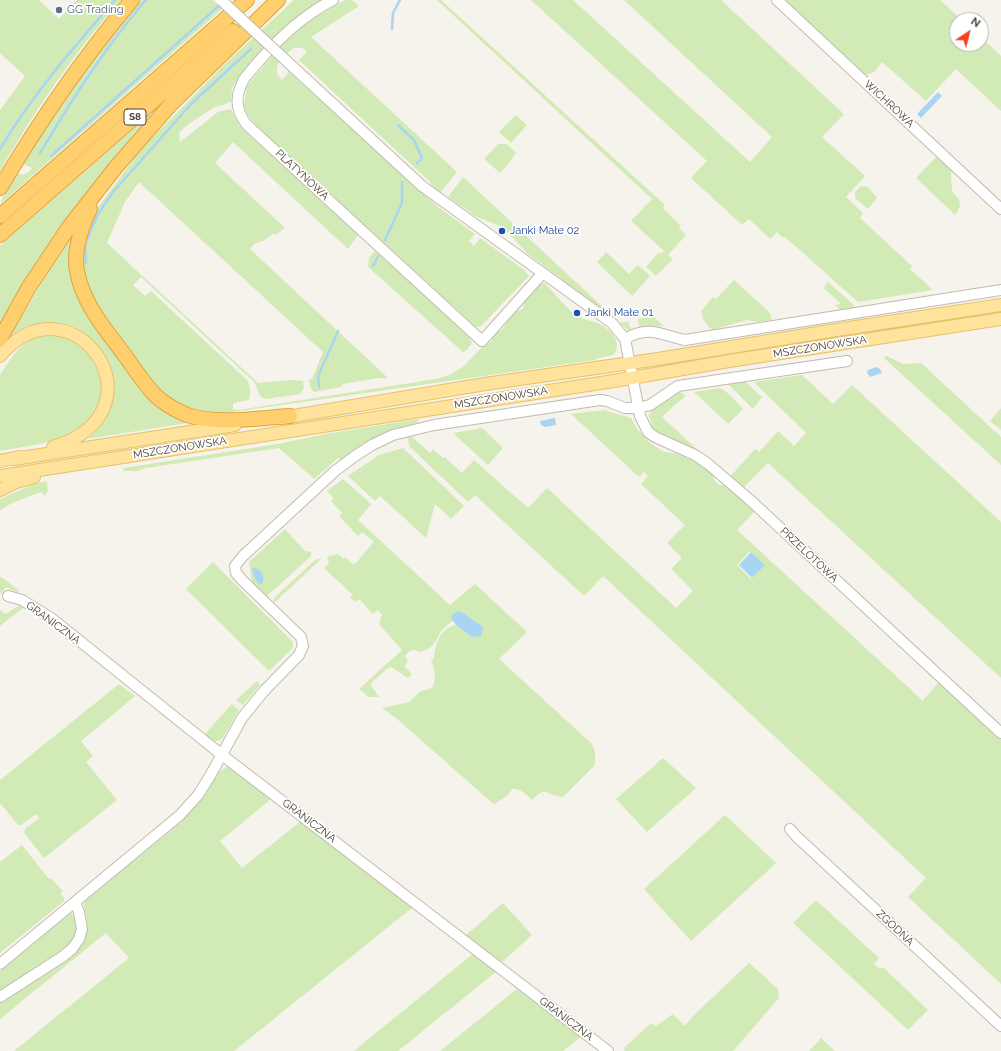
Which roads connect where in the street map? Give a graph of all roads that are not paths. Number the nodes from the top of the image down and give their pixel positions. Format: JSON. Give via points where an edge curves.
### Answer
{"nodes":[{"id":1,"x":132,"y":0,"type":"edge"},
{"id":2,"x":221,"y":0,"type":"edge"},
{"id":3,"x":247,"y":0,"type":"edge"},
{"id":4,"x":271,"y":0,"type":"edge"},
{"id":5,"x":278,"y":0,"type":"edge"},
{"id":6,"x":334,"y":0,"type":"edge"},
{"id":7,"x":777,"y":0,"type":"edge"},
{"id":8,"x":116,"y":167,"type":"junction"},
{"id":9,"x":0,"y":188,"type":"edge"},
{"id":10,"x":1001,"y":209,"type":"edge"},
{"id":11,"x":0,"y":216,"type":"edge"},
{"id":12,"x":0,"y":235,"type":"edge"},
{"id":13,"x":542,"y":274,"type":"junction"},
{"id":14,"x":1001,"y":290,"type":"edge"},
{"id":15,"x":1001,"y":305,"type":"edge"},
{"id":16,"x":1001,"y":319,"type":"edge"},
{"id":17,"x":0,"y":338,"type":"edge"},
{"id":18,"x":625,"y":339,"type":"junction"},
{"id":19,"x":0,"y":356,"type":"edge"},
{"id":20,"x":847,"y":361,"type":"dead end"},
{"id":21,"x":630,"y":363,"type":"junction"},
{"id":22,"x":633,"y":378,"type":"junction"},
{"id":23,"x":638,"y":408,"type":"junction"},
{"id":24,"x":290,"y":416,"type":"junction"},
{"id":25,"x":14,"y":459,"type":"junction"},
{"id":26,"x":0,"y":461,"type":"edge"},
{"id":27,"x":79,"y":464,"type":"junction"},
{"id":28,"x":0,"y":476,"type":"edge"},
{"id":29,"x":0,"y":490,"type":"edge"},
{"id":30,"x":8,"y":596,"type":"dead end"},
{"id":31,"x":1001,"y":733,"type":"edge"},
{"id":32,"x":222,"y":755,"type":"junction"},
{"id":33,"x":790,"y":829,"type":"dead end"},
{"id":34,"x":75,"y":903,"type":"junction"},
{"id":35,"x":0,"y":964,"type":"edge"},
{"id":36,"x":0,"y":997,"type":"edge"},
{"id":37,"x":1001,"y":1026,"type":"edge"},
{"id":38,"x":608,"y":1051,"type":"edge"}],
"edges":[{"from":1,"to":9,"type":"highway","via":[[53,104]]},
{"from":2,"to":13,"type":"street","bridge":true,"via":[[422,186]]},
{"from":3,"to":11,"type":"highway","number":"S8"},
{"from":4,"to":12,"type":"highway","number":"S8"},
{"from":5,"to":8,"type":"highway","via":[[171,104]]},
{"from":6,"to":13,"type":"street","name":"PLATYNOWA","via":[[291,29],[244,79],[237,98],[242,118],[482,341]]},
{"from":7,"to":10,"type":"street","name":"WICHROWA"},
{"from":8,"to":17,"type":"highway","via":[[69,227],[29,287]]},
{"from":8,"to":24,"type":"highway","via":[[92,205],[80,234],[77,250],[77,270],[82,290],[97,317],[154,394],[172,407],[202,419]]},
{"from":13,"to":18,"type":"street","via":[[616,327]]},
{"from":14,"to":18,"type":"street","via":[[685,340],[651,331],[634,334]]},
{"from":15,"to":21,"type":"main road","name":"MSZCZONOWSKA"},
{"from":16,"to":22,"type":"main road","name":"MSZCZONOWSKA"},
{"from":18,"to":21,"type":"street","name":"PRZELOTOWA"},
{"from":19,"to":25,"type":"main road","via":[[15,341],[37,330],[66,331],[88,344],[97,354],[103,364],[108,385],[105,405],[95,423],[87,431],[63,444]]},
{"from":20,"to":23,"type":"street","via":[[678,386],[650,405]]},
{"from":21,"to":22,"type":"street","name":"PRZELOTOWA"},
{"from":21,"to":24,"type":"main road","name":"MSZCZONOWSKA"},
{"from":22,"to":23,"type":"street","name":"PRZELOTOWA"},
{"from":22,"to":27,"type":"main road","name":"MSZCZONOWSKA"},
{"from":23,"to":31,"type":"street","name":"PRZELOTOWA","via":[[648,432],[708,463]]},
{"from":23,"to":32,"type":"street","via":[[625,408],[600,400],[408,430],[372,445],[335,471],[235,566],[239,577],[301,637],[303,646],[299,655],[242,718]]},
{"from":24,"to":25,"type":"main road","name":"MSZCZONOWSKA"},
{"from":25,"to":26,"type":"main road"},
{"from":27,"to":28,"type":"main road","name":"MSZCZONOWSKA"},
{"from":27,"to":29,"type":"main road","via":[[16,482]]},
{"from":30,"to":32,"type":"street","name":"GRANICZNA","via":[[22,600],[50,618]]},
{"from":32,"to":34,"type":"street","via":[[198,795],[180,816]]},
{"from":32,"to":38,"type":"street","name":"GRANICZNA"},
{"from":33,"to":37,"type":"street","name":"ZGODNA"},
{"from":34,"to":35,"type":"street"},
{"from":34,"to":36,"type":"street","via":[[82,929],[72,949]]}]}
